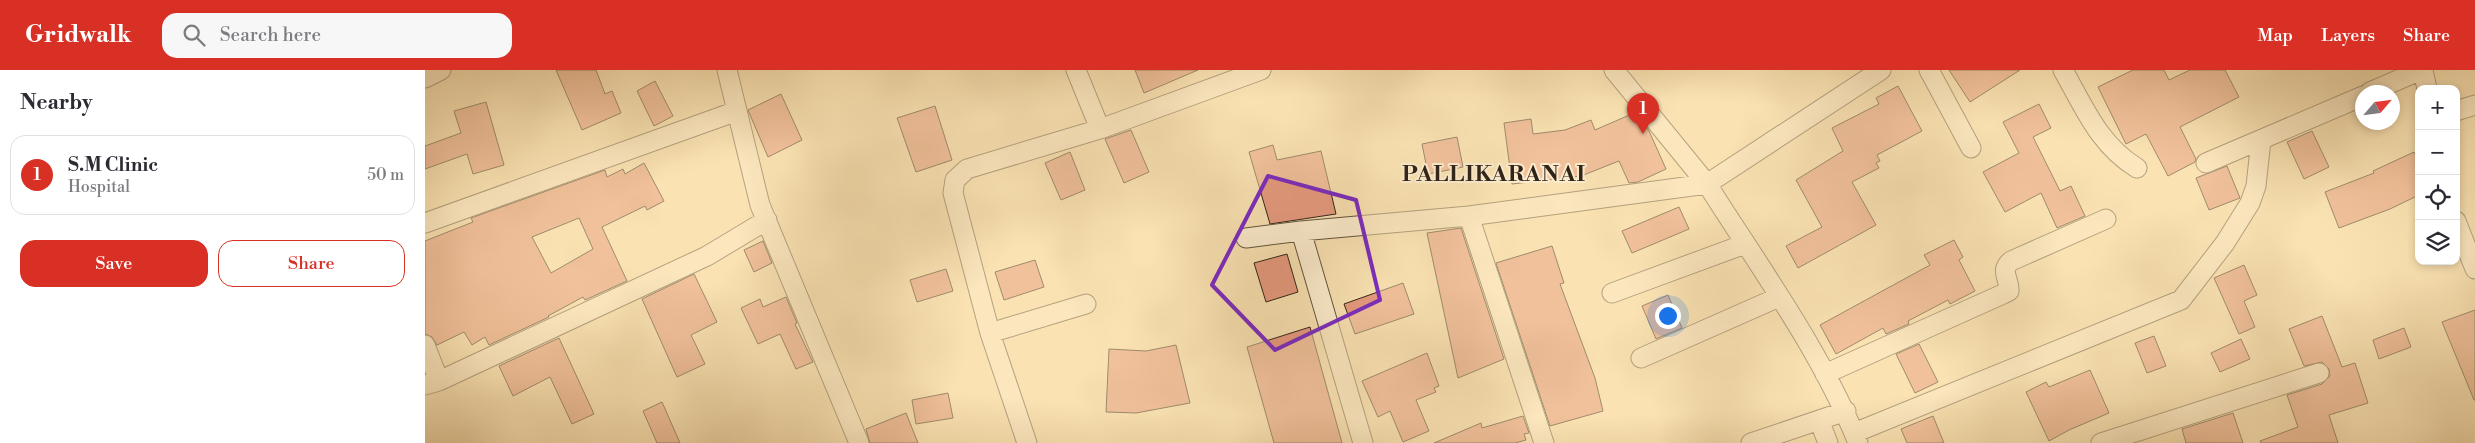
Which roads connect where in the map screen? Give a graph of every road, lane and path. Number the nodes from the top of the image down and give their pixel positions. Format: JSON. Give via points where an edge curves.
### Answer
{"nodes":[{"id":1,"x":441,"y":70,"type":"edge"},
{"id":2,"x":727,"y":70,"type":"edge"},
{"id":3,"x":1076,"y":70,"type":"edge"},
{"id":4,"x":1261,"y":70,"type":"edge"},
{"id":5,"x":1614,"y":70,"type":"edge"},
{"id":6,"x":1881,"y":70,"type":"edge"},
{"id":7,"x":1929,"y":70,"type":"edge"},
{"id":8,"x":2063,"y":70,"type":"edge"},
{"id":9,"x":2422,"y":70,"type":"edge"},
{"id":10,"x":425,"y":78,"type":"edge"},
{"id":11,"x":2387,"y":85,"type":"edge"},
{"id":12,"x":2426,"y":85,"type":"edge"},
{"id":13,"x":2355,"y":99,"type":"edge"},
{"id":14,"x":2475,"y":105,"type":"edge"},
{"id":15,"x":2460,"y":110,"type":"edge"},
{"id":16,"x":737,"y":111,"type":"junction"},
{"id":17,"x":1100,"y":129,"type":"junction"},
{"id":18,"x":2261,"y":140,"type":"junction"},
{"id":19,"x":1971,"y":148,"type":"dead end"},
{"id":20,"x":2207,"y":163,"type":"dead end"},
{"id":21,"x":2137,"y":168,"type":"dead end"},
{"id":22,"x":1707,"y":184,"type":"junction"},
{"id":23,"x":1469,"y":216,"type":"junction"},
{"id":24,"x":2106,"y":219,"type":"dead end"},
{"id":25,"x":767,"y":220,"type":"junction"},
{"id":26,"x":425,"y":223,"type":"edge"},
{"id":27,"x":1301,"y":231,"type":"junction"},
{"id":28,"x":2460,"y":231,"type":"edge"},
{"id":29,"x":1246,"y":238,"type":"dead end"},
{"id":30,"x":1745,"y":244,"type":"junction"},
{"id":31,"x":2475,"y":270,"type":"edge"},
{"id":32,"x":1612,"y":293,"type":"dead end"},
{"id":33,"x":1779,"y":298,"type":"junction"},
{"id":34,"x":1086,"y":304,"type":"dead end"},
{"id":35,"x":990,"y":333,"type":"junction"},
{"id":36,"x":425,"y":345,"type":"edge"},
{"id":37,"x":1641,"y":358,"type":"dead end"},
{"id":38,"x":1825,"y":374,"type":"junction"},
{"id":39,"x":2319,"y":374,"type":"dead end"},
{"id":40,"x":432,"y":383,"type":"edge"},
{"id":41,"x":1846,"y":410,"type":"junction"},
{"id":42,"x":1819,"y":420,"type":"junction"},
{"id":43,"x":1856,"y":438,"type":"edge"},
{"id":44,"x":859,"y":443,"type":"edge"},
{"id":45,"x":1027,"y":443,"type":"edge"},
{"id":46,"x":1363,"y":443,"type":"edge"},
{"id":47,"x":1544,"y":443,"type":"edge"},
{"id":48,"x":1751,"y":443,"type":"edge"},
{"id":49,"x":1828,"y":443,"type":"edge"},
{"id":50,"x":2101,"y":443,"type":"edge"}],
"edges":[{"from":1,"to":10,"type":"street"},
{"from":2,"to":16,"type":"street"},
{"from":3,"to":17,"type":"street"},
{"from":4,"to":17,"type":"street"},
{"from":5,"to":22,"type":"street"},
{"from":6,"to":22,"type":"street"},
{"from":7,"to":19,"type":"street"},
{"from":8,"to":21,"type":"street","via":[[2102,138],[2120,158]]},
{"from":9,"to":11,"type":"street"},
{"from":9,"to":12,"type":"street"},
{"from":13,"to":18,"type":"street"},
{"from":14,"to":15,"type":"street"},
{"from":16,"to":25,"type":"street"},
{"from":16,"to":26,"type":"street"},
{"from":17,"to":35,"type":"street","via":[[967,169],[955,180],[953,193]]},
{"from":18,"to":20,"type":"street"},
{"from":18,"to":43,"type":"street","via":[[2256,186],[2250,203],[2225,243],[2181,300]]},
{"from":22,"to":23,"type":"street"},
{"from":22,"to":30,"type":"street"},
{"from":23,"to":27,"type":"street"},
{"from":23,"to":47,"type":"street"},
{"from":24,"to":38,"type":"street","via":[[2011,261],[2004,271],[2009,291]]},
{"from":25,"to":40,"type":"street","via":[[707,256]]},
{"from":25,"to":44,"type":"street"},
{"from":27,"to":29,"type":"street"},
{"from":27,"to":46,"type":"street"},
{"from":28,"to":31,"type":"street"},
{"from":30,"to":32,"type":"street"},
{"from":30,"to":33,"type":"street"},
{"from":33,"to":37,"type":"street"},
{"from":33,"to":38,"type":"street"},
{"from":34,"to":35,"type":"street"},
{"from":35,"to":45,"type":"street"},
{"from":36,"to":40,"type":"street"},
{"from":38,"to":41,"type":"street"},
{"from":39,"to":50,"type":"street"},
{"from":41,"to":42,"type":"street"},
{"from":41,"to":43,"type":"street"},
{"from":42,"to":48,"type":"street"},
{"from":42,"to":49,"type":"street"}]}
